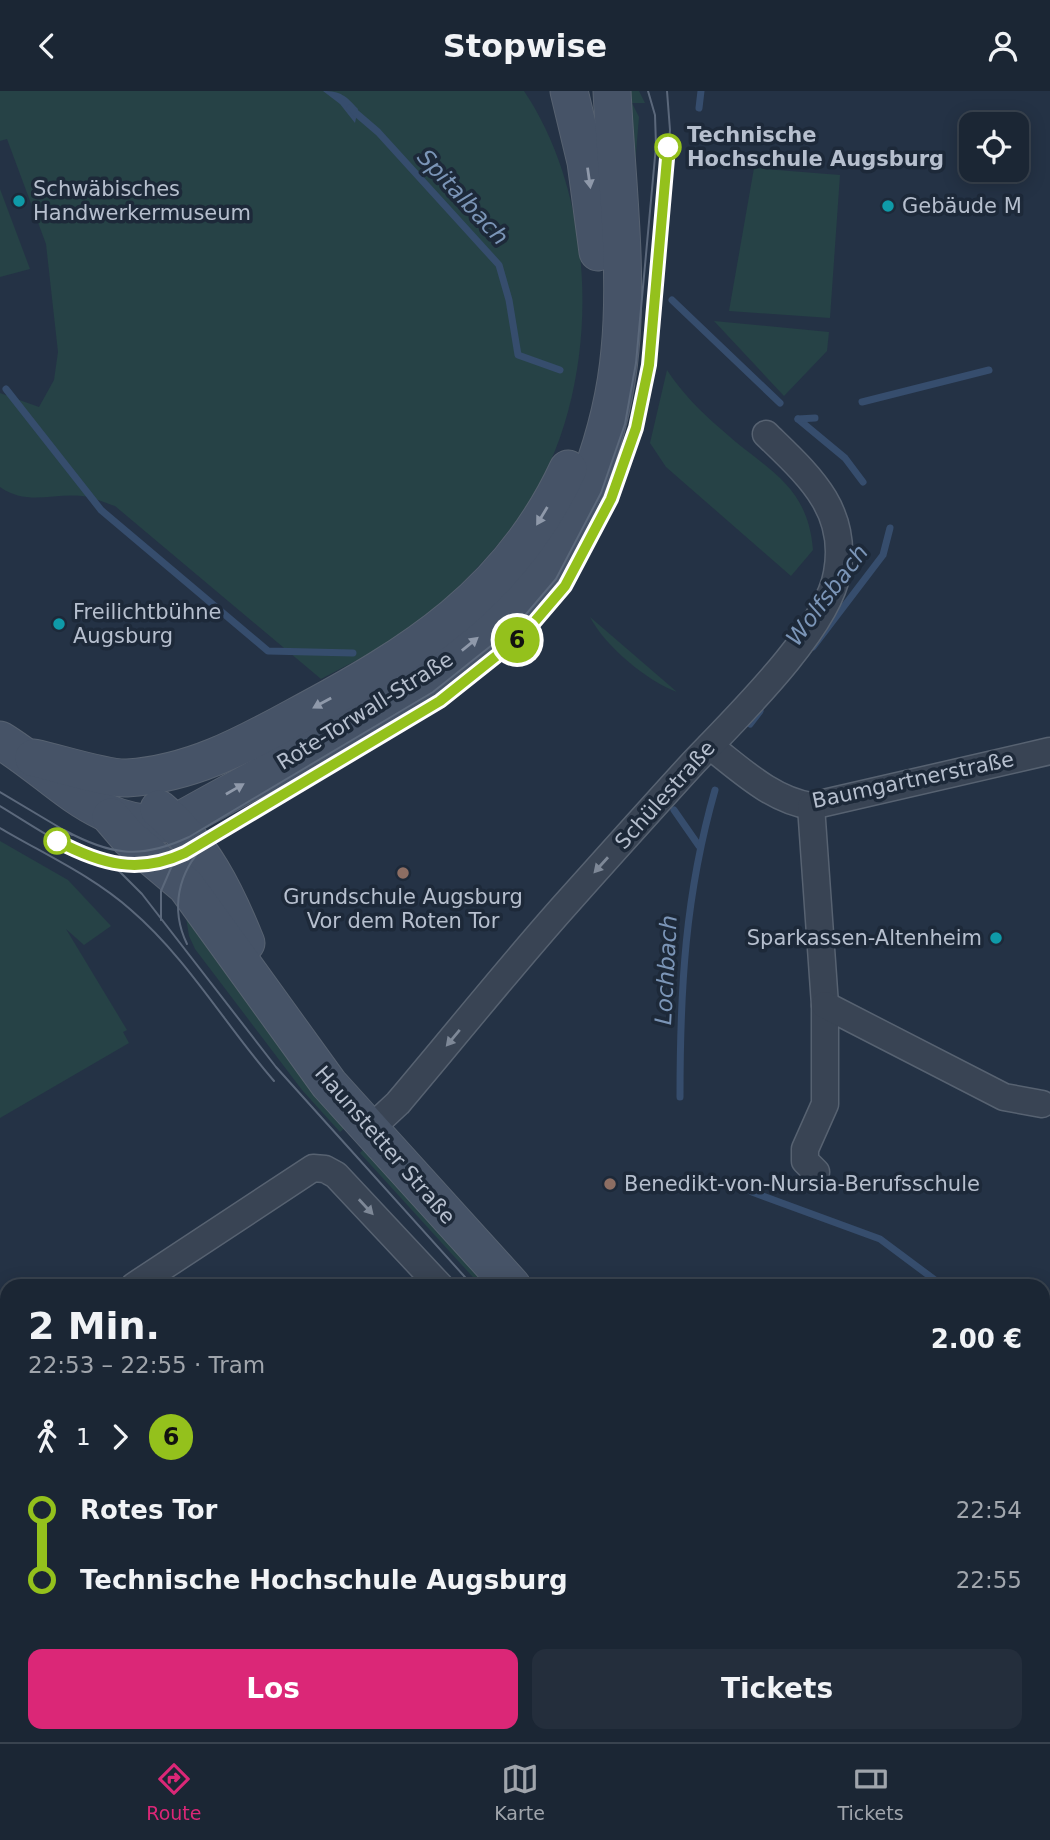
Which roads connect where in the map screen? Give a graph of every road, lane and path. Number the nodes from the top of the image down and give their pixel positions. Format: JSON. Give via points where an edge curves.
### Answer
{"nodes":[{"id":1,"x":612,"y":91,"type":"edge"},
{"id":2,"x":573,"y":98,"type":"edge"},
{"id":3,"x":766,"y":434,"type":"dead end"},
{"id":4,"x":710,"y":746,"type":"junction"},
{"id":5,"x":13,"y":748,"type":"edge"},
{"id":6,"x":1050,"y":751,"type":"edge"},
{"id":7,"x":206,"y":761,"type":"junction"},
{"id":8,"x":124,"y":778,"type":"junction"},
{"id":9,"x":811,"y":806,"type":"junction"},
{"id":10,"x":111,"y":817,"type":"junction"},
{"id":11,"x":176,"y":823,"type":"junction"},
{"id":12,"x":186,"y":886,"type":"junction"},
{"id":13,"x":267,"y":996,"type":"junction"},
{"id":14,"x":825,"y":1005,"type":"junction"},
{"id":15,"x":1042,"y":1104,"type":"dead end"},
{"id":16,"x":368,"y":1131,"type":"junction"},
{"id":17,"x":811,"y":1161,"type":"dead end"},
{"id":18,"x":145,"y":1279,"type":"edge"},
{"id":19,"x":433,"y":1279,"type":"edge"},
{"id":20,"x":505,"y":1279,"type":"edge"}],
"edges":[{"from":11,"to":1,"type":"main road","name":"Rote-Torwall-Straße","one_way":true,"via":[[360,718],[456,656],[511,608],[546,564],[600,450],[616,386],[621,308]]},
{"from":2,"to":7,"type":"main road","name":"Rote-Torwall-Straße","one_way":true,"via":[[600,271],[600,331],[587,419],[561,484],[534,529],[495,577],[423,643],[321,703]]},
{"from":3,"to":4,"type":"street","name":"Schülestraße","via":[[813,480],[828,502],[837,539],[838,572],[822,610],[801,641]]},
{"from":4,"to":9,"type":"street","name":"Baumgartnerstraße","via":[[764,788]]},
{"from":4,"to":16,"type":"street","name":"Schülestraße","one_way":true,"via":[[564,907],[398,1103]]},
{"from":5,"to":8,"type":"main road","name":"Rote-Torwall-Straße"},
{"from":5,"to":10,"type":"main road","name":"Rote-Torwall-Straße"},
{"from":6,"to":9,"type":"street","name":"Baumgartnerstraße"},
{"from":7,"to":8,"type":"main road","name":"Rote-Torwall-Straße"},
{"from":7,"to":11,"type":"main road","via":[[181,801]]},
{"from":8,"to":11,"type":"main road","name":"Rote-Torwall-Straße"},
{"from":9,"to":14,"type":"street"},
{"from":10,"to":11,"type":"main road","name":"Rote-Torwall-Straße","via":[[157,825]]},
{"from":10,"to":12,"type":"main road","name":"Haunstetter Straße"},
{"from":11,"to":12,"type":"main road","name":"Haunstetter Straße"},
{"from":11,"to":13,"type":"main road","name":"Haunstetter Straße","via":[[227,895]]},
{"from":12,"to":13,"type":"main road","name":"Haunstetter Straße"},
{"from":13,"to":16,"type":"main road","name":"Haunstetter Straße"},
{"from":14,"to":15,"type":"street","via":[[1004,1097]]},
{"from":14,"to":17,"type":"street","via":[[825,1104]]},
{"from":16,"to":20,"type":"main road","name":"Haunstetter Straße"},
{"from":18,"to":19,"type":"street","one_way":true,"via":[[313,1168],[336,1175]]}]}
